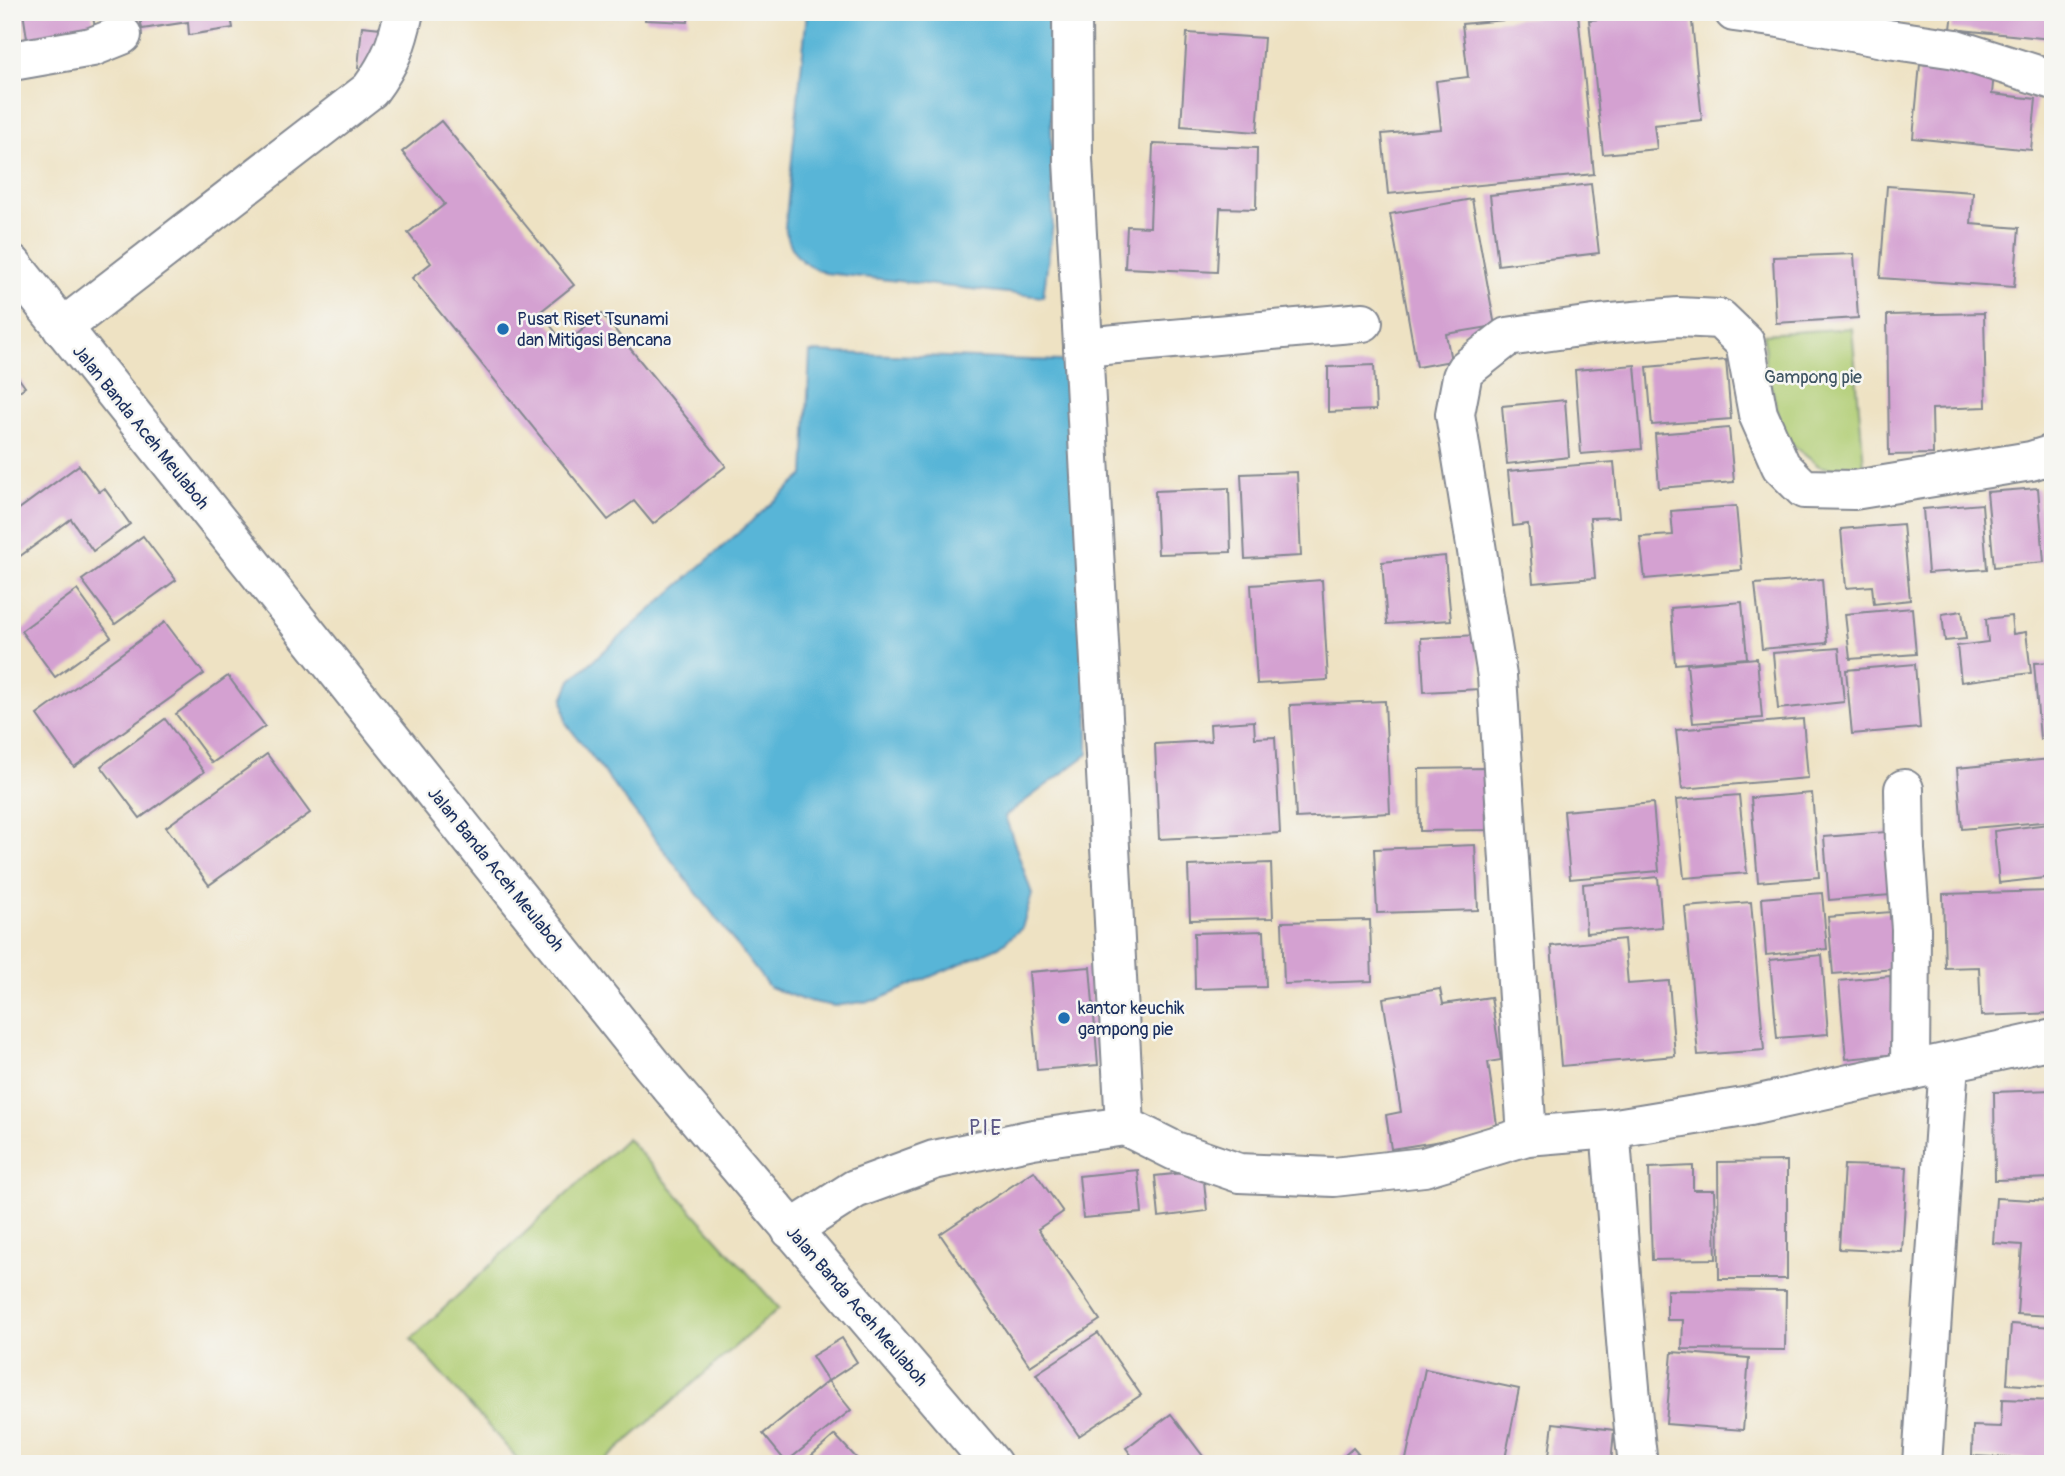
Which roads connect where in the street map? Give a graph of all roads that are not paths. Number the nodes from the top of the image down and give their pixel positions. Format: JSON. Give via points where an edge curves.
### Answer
{"nodes":[{"id":1,"x":404,"y":12,"type":"edge"},
{"id":2,"x":1072,"y":12,"type":"edge"},
{"id":3,"x":1734,"y":12,"type":"edge"},
{"id":4,"x":122,"y":35,"type":"dead end"},
{"id":5,"x":12,"y":61,"type":"edge"},
{"id":6,"x":2052,"y":86,"type":"edge"},
{"id":7,"x":12,"y":264,"type":"edge"},
{"id":8,"x":1363,"y":322,"type":"dead end"},
{"id":9,"x":62,"y":328,"type":"junction"},
{"id":10,"x":1083,"y":347,"type":"junction"},
{"id":11,"x":2053,"y":454,"type":"edge"},
{"id":12,"x":1904,"y":789,"type":"dead end"},
{"id":13,"x":2053,"y":1039,"type":"edge"},
{"id":14,"x":1949,"y":1063,"type":"junction"},
{"id":15,"x":1910,"y":1071,"type":"junction"},
{"id":16,"x":1125,"y":1126,"type":"junction"},
{"id":17,"x":1610,"y":1129,"type":"junction"},
{"id":18,"x":1527,"y":1136,"type":"junction"},
{"id":19,"x":791,"y":1230,"type":"junction"},
{"id":20,"x":992,"y":1464,"type":"edge"},
{"id":21,"x":1638,"y":1464,"type":"edge"},
{"id":22,"x":1922,"y":1464,"type":"edge"}],
"edges":[{"from":1,"to":9,"type":"main road","via":[[398,41],[370,90]]},
{"from":2,"to":10,"type":"main road","via":[[1073,160]]},
{"from":3,"to":6,"type":"main road","via":[[1956,49]]},
{"from":4,"to":5,"type":"main road","via":[[82,49]]},
{"from":7,"to":9,"type":"main road","name":"Jalan Banda Aceh Meulaboh"},
{"from":8,"to":10,"type":"main road"},
{"from":9,"to":19,"type":"main road","name":"Jalan Banda Aceh Meulaboh","via":[[652,1065]]},
{"from":10,"to":16,"type":"main road"},
{"from":11,"to":18,"type":"main road","via":[[1854,490],[1804,489],[1781,466],[1758,414],[1745,343],[1720,319],[1678,317],[1507,337],[1465,370],[1455,414],[1497,676]]},
{"from":12,"to":15,"type":"main road","via":[[1911,929]]},
{"from":13,"to":14,"type":"main road"},
{"from":14,"to":15,"type":"main road"},
{"from":14,"to":22,"type":"main road"},
{"from":15,"to":17,"type":"main road","via":[[1750,1106]]},
{"from":16,"to":18,"type":"main road","via":[[1175,1151],[1240,1174],[1334,1177],[1424,1167]]},
{"from":16,"to":19,"type":"main road","via":[[934,1160],[855,1189]]},
{"from":17,"to":18,"type":"main road"},
{"from":17,"to":21,"type":"main road"},
{"from":19,"to":20,"type":"main road","name":"Jalan Banda Aceh Meulaboh"}]}
